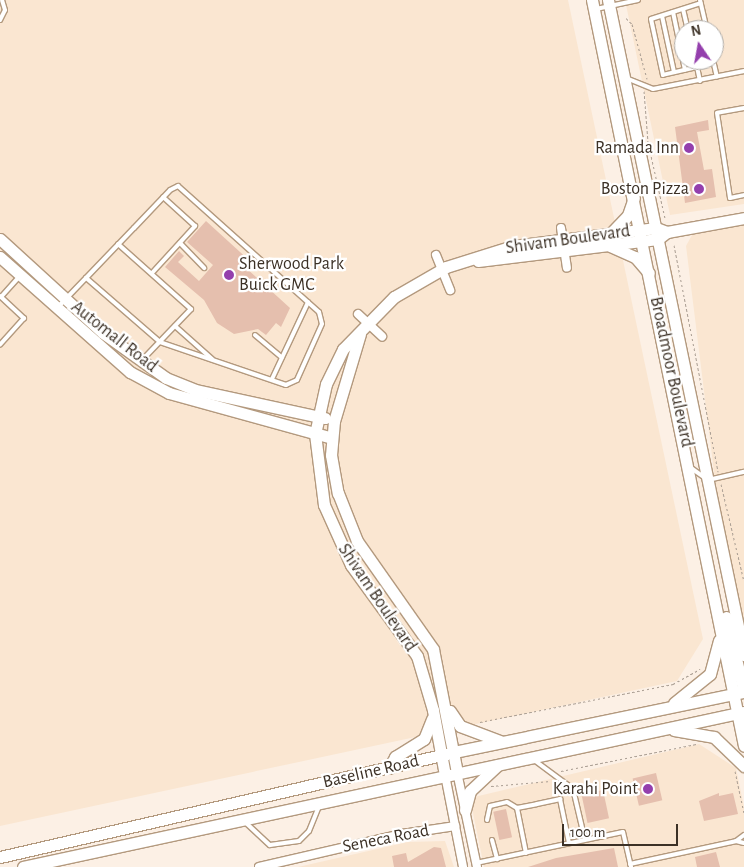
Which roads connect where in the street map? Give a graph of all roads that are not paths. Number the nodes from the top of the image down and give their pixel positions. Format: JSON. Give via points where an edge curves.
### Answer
{"nodes":[{"id":1,"x":2,"y":0,"type":"edge"},
{"id":2,"x":638,"y":0,"type":"edge"},
{"id":3,"x":700,"y":1,"type":"edge"},
{"id":4,"x":608,"y":3,"type":"edge"},
{"id":5,"x":593,"y":5,"type":"edge"},
{"id":6,"x":683,"y":8,"type":"junction"},
{"id":7,"x":673,"y":12,"type":"junction"},
{"id":8,"x":662,"y":16,"type":"junction"},
{"id":9,"x":0,"y":20,"type":"edge"},
{"id":10,"x":675,"y":20,"type":"edge"},
{"id":11,"x":686,"y":20,"type":"edge"},
{"id":12,"x":705,"y":20,"type":"edge"},
{"id":13,"x":686,"y":70,"type":"edge"},
{"id":14,"x":697,"y":70,"type":"edge"},
{"id":15,"x":715,"y":70,"type":"edge"},
{"id":16,"x":744,"y":71,"type":"edge"},
{"id":17,"x":674,"y":72,"type":"junction"},
{"id":18,"x":624,"y":77,"type":"junction"},
{"id":19,"x":717,"y":77,"type":"junction"},
{"id":20,"x":700,"y":81,"type":"junction"},
{"id":21,"x":744,"y":108,"type":"edge"},
{"id":22,"x":744,"y":195,"type":"edge"},
{"id":23,"x":634,"y":196,"type":"junction"},
{"id":24,"x":163,"y":197,"type":"junction"},
{"id":25,"x":744,"y":218,"type":"edge"},
{"id":26,"x":660,"y":233,"type":"junction"},
{"id":27,"x":643,"y":235,"type":"junction"},
{"id":28,"x":0,"y":239,"type":"edge"},
{"id":29,"x":563,"y":239,"type":"junction"},
{"id":30,"x":609,"y":240,"type":"junction"},
{"id":31,"x":180,"y":243,"type":"junction"},
{"id":32,"x":118,"y":244,"type":"junction"},
{"id":33,"x":436,"y":254,"type":"dead end"},
{"id":34,"x":0,"y":257,"type":"edge"},
{"id":35,"x":204,"y":268,"type":"dead end"},
{"id":36,"x":567,"y":268,"type":"dead end"},
{"id":37,"x":442,"y":269,"type":"junction"},
{"id":38,"x":152,"y":273,"type":"junction"},
{"id":39,"x":650,"y":274,"type":"junction"},
{"id":40,"x":20,"y":276,"type":"junction"},
{"id":41,"x":86,"y":278,"type":"junction"},
{"id":42,"x":450,"y":290,"type":"dead end"},
{"id":43,"x":0,"y":296,"type":"edge"},
{"id":44,"x":65,"y":299,"type":"junction"},
{"id":45,"x":308,"y":302,"type":"junction"},
{"id":46,"x":57,"y":309,"type":"junction"},
{"id":47,"x":358,"y":314,"type":"dead end"},
{"id":48,"x":369,"y":322,"type":"junction"},
{"id":49,"x":175,"y":326,"type":"junction"},
{"id":50,"x":360,"y":334,"type":"junction"},
{"id":51,"x":255,"y":336,"type":"dead end"},
{"id":52,"x":382,"y":336,"type":"dead end"},
{"id":53,"x":160,"y":342,"type":"junction"},
{"id":54,"x":0,"y":345,"type":"edge"},
{"id":55,"x":282,"y":358,"type":"junction"},
{"id":56,"x":214,"y":361,"type":"junction"},
{"id":57,"x":140,"y":363,"type":"junction"},
{"id":58,"x":272,"y":380,"type":"junction"},
{"id":59,"x":318,"y":416,"type":"junction"},
{"id":60,"x":334,"y":420,"type":"junction"},
{"id":61,"x":315,"y":434,"type":"junction"},
{"id":62,"x":332,"y":438,"type":"junction"},
{"id":63,"x":690,"y":467,"type":"junction"},
{"id":64,"x":744,"y":472,"type":"edge"},
{"id":65,"x":708,"y":480,"type":"junction"},
{"id":66,"x":373,"y":562,"type":"junction"},
{"id":67,"x":356,"y":573,"type":"junction"},
{"id":68,"x":713,"y":586,"type":"junction"},
{"id":69,"x":720,"y":624,"type":"junction"},
{"id":70,"x":742,"y":635,"type":"edge"},
{"id":71,"x":744,"y":655,"type":"edge"},
{"id":72,"x":741,"y":692,"type":"edge"},
{"id":73,"x":446,"y":705,"type":"junction"},
{"id":74,"x":664,"y":708,"type":"junction"},
{"id":75,"x":433,"y":710,"type":"junction"},
{"id":76,"x":741,"y":713,"type":"edge"},
{"id":77,"x":662,"y":729,"type":"junction"},
{"id":78,"x":506,"y":742,"type":"junction"},
{"id":79,"x":744,"y":746,"type":"edge"},
{"id":80,"x":454,"y":752,"type":"junction"},
{"id":81,"x":441,"y":756,"type":"junction"},
{"id":82,"x":530,"y":757,"type":"junction"},
{"id":83,"x":500,"y":763,"type":"junction"},
{"id":84,"x":739,"y":766,"type":"edge"},
{"id":85,"x":389,"y":768,"type":"junction"},
{"id":86,"x":457,"y":772,"type":"junction"},
{"id":87,"x":444,"y":775,"type":"junction"},
{"id":88,"x":320,"y":802,"type":"junction"},
{"id":89,"x":517,"y":808,"type":"junction"},
{"id":90,"x":465,"y":810,"type":"junction"},
{"id":91,"x":242,"y":819,"type":"junction"},
{"id":92,"x":487,"y":820,"type":"dead end"},
{"id":93,"x":455,"y":826,"type":"junction"},
{"id":94,"x":744,"y":835,"type":"edge"},
{"id":95,"x":492,"y":840,"type":"dead end"},
{"id":96,"x":585,"y":840,"type":"junction"},
{"id":97,"x":736,"y":841,"type":"junction"},
{"id":98,"x":569,"y":843,"type":"junction"},
{"id":99,"x":744,"y":843,"type":"edge"},
{"id":100,"x":526,"y":852,"type":"junction"},
{"id":101,"x":0,"y":857,"type":"edge"},
{"id":102,"x":497,"y":859,"type":"junction"},
{"id":103,"x":476,"y":865,"type":"edge"},
{"id":104,"x":631,"y":865,"type":"edge"},
{"id":105,"x":23,"y":867,"type":"edge"},
{"id":106,"x":259,"y":867,"type":"edge"},
{"id":107,"x":464,"y":867,"type":"edge"}],
"edges":[{"from":1,"to":9,"type":"lane","via":[[5,10]]},
{"from":2,"to":4,"type":"lane"},
{"from":3,"to":6,"type":"lane"},
{"from":3,"to":12,"type":"lane"},
{"from":4,"to":5,"type":"lane"},
{"from":4,"to":18,"type":"main road","name":"Broadmoor Boulevard"},
{"from":5,"to":23,"type":"main road","name":"Broadmoor Boulevard"},
{"from":6,"to":7,"type":"lane"},
{"from":6,"to":11,"type":"lane"},
{"from":7,"to":8,"type":"lane"},
{"from":7,"to":10,"type":"lane"},
{"from":8,"to":17,"type":"lane"},
{"from":8,"to":17,"type":"lane","via":[[651,19],[663,75]]},
{"from":13,"to":17,"type":"lane"},
{"from":14,"to":20,"type":"lane"},
{"from":15,"to":19,"type":"lane"},
{"from":16,"to":19,"type":"lane"},
{"from":18,"to":20,"type":"lane","via":[[645,88]]},
{"from":18,"to":26,"type":"main road","name":"Broadmoor Boulevard"},
{"from":19,"to":20,"type":"lane"},
{"from":21,"to":22,"type":"lane","via":[[717,113],[730,198]]},
{"from":23,"to":27,"type":"main road","name":"Broadmoor Boulevard"},
{"from":23,"to":30,"type":"main road","via":[[628,215]]},
{"from":24,"to":31,"type":"lane","via":[[195,226]]},
{"from":24,"to":32,"type":"lane"},
{"from":24,"to":45,"type":"lane","via":[[178,186],[187,190]]},
{"from":25,"to":26,"type":"main road","name":"Shivam Boulevard"},
{"from":26,"to":27,"type":"main road","name":"Shivam Boulevard"},
{"from":26,"to":65,"type":"main road","name":"Broadmoor Boulevard"},
{"from":27,"to":30,"type":"main road","name":"Shivam Boulevard"},
{"from":27,"to":39,"type":"main road","name":"Broadmoor Boulevard"},
{"from":28,"to":44,"type":"main road","name":"Automall Road"},
{"from":29,"to":30,"type":"main road","name":"Shivam Boulevard"},
{"from":29,"to":36,"type":"street"},
{"from":29,"to":37,"type":"main road","name":"Shivam Boulevard"},
{"from":30,"to":39,"type":"main road","via":[[635,257]]},
{"from":31,"to":35,"type":"lane"},
{"from":31,"to":38,"type":"lane"},
{"from":32,"to":38,"type":"lane"},
{"from":32,"to":41,"type":"lane"},
{"from":33,"to":37,"type":"street"},
{"from":34,"to":40,"type":"main road","name":"Automall Road"},
{"from":37,"to":42,"type":"street"},
{"from":37,"to":48,"type":"main road","name":"Shivam Boulevard","via":[[394,297]]},
{"from":38,"to":49,"type":"lane","via":[[191,308]]},
{"from":39,"to":63,"type":"main road","name":"Broadmoor Boulevard"},
{"from":40,"to":43,"type":"lane"},
{"from":40,"to":46,"type":"main road","name":"Automall Road"},
{"from":41,"to":44,"type":"lane"},
{"from":41,"to":53,"type":"lane"},
{"from":43,"to":54,"type":"lane","via":[[24,318]]},
{"from":44,"to":46,"type":"lane"},
{"from":44,"to":57,"type":"main road","name":"Automall Road"},
{"from":45,"to":55,"type":"lane"},
{"from":45,"to":58,"type":"lane","via":[[319,312],[322,324],[297,380],[286,385]]},
{"from":46,"to":61,"type":"main road","name":"Automall Road","via":[[130,372],[169,393]]},
{"from":47,"to":48,"type":"street"},
{"from":48,"to":50,"type":"main road","name":"Shivam Boulevard"},
{"from":48,"to":52,"type":"street"},
{"from":49,"to":53,"type":"lane"},
{"from":49,"to":56,"type":"lane"},
{"from":50,"to":59,"type":"main road","name":"Shivam Boulevard","via":[[343,349],[326,384]]},
{"from":50,"to":60,"type":"main road","name":"Shivam Boulevard"},
{"from":51,"to":55,"type":"lane"},
{"from":53,"to":56,"type":"lane"},
{"from":53,"to":57,"type":"lane"},
{"from":55,"to":58,"type":"lane"},
{"from":56,"to":58,"type":"lane"},
{"from":57,"to":59,"type":"main road","name":"Automall Road","via":[[194,390]]},
{"from":59,"to":60,"type":"main road","name":"Automall Road"},
{"from":59,"to":61,"type":"main road","name":"Shivam Boulevard"},
{"from":60,"to":62,"type":"main road","name":"Shivam Boulevard"},
{"from":61,"to":62,"type":"main road","name":"Automall Road"},
{"from":61,"to":67,"type":"main road","name":"Shivam Boulevard","via":[[324,505],[332,530]]},
{"from":62,"to":66,"type":"main road","name":"Shivam Boulevard","via":[[338,493],[357,541]]},
{"from":63,"to":65,"type":"lane"},
{"from":63,"to":68,"type":"main road","name":"Broadmoor Boulevard"},
{"from":64,"to":65,"type":"lane"},
{"from":65,"to":70,"type":"main road","name":"Broadmoor Boulevard"},
{"from":66,"to":67,"type":"main road"},
{"from":66,"to":73,"type":"main road","name":"Shivam Boulevard","via":[[433,649]]},
{"from":67,"to":75,"type":"main road","name":"Shivam Boulevard","via":[[417,656]]},
{"from":68,"to":69,"type":"main road","name":"Broadmoor Boulevard"},
{"from":68,"to":72,"type":"main road","via":[[721,597]]},
{"from":69,"to":72,"type":"main road","name":"Broadmoor Boulevard"},
{"from":69,"to":74,"type":"main road","via":[[718,653],[710,674],[692,693]]},
{"from":70,"to":71,"type":"main road","name":"Broadmoor Boulevard"},
{"from":72,"to":74,"type":"main road","name":"Baseline Road"},
{"from":72,"to":76,"type":"main road","name":"Broadmoor Boulevard"},
{"from":73,"to":78,"type":"main road","via":[[460,726]]},
{"from":73,"to":80,"type":"main road","name":"Shivam Boulevard"},
{"from":74,"to":78,"type":"main road","name":"Baseline Road"},
{"from":75,"to":81,"type":"main road","name":"Shivam Boulevard"},
{"from":75,"to":85,"type":"main road","via":[[430,730],[424,739],[395,757]]},
{"from":76,"to":77,"type":"main road","name":"Baseline Road"},
{"from":76,"to":79,"type":"main road","name":"Broadmoor Boulevard"},
{"from":77,"to":82,"type":"main road","name":"Baseline Road"},
{"from":77,"to":84,"type":"main road","via":[[714,737]]},
{"from":78,"to":80,"type":"main road","name":"Baseline Road"},
{"from":80,"to":81,"type":"main road","name":"Baseline Road"},
{"from":80,"to":86,"type":"main road","name":"Shivam Boulevard"},
{"from":81,"to":85,"type":"main road","name":"Baseline Road"},
{"from":81,"to":87,"type":"main road","name":"Shivam Boulevard"},
{"from":82,"to":83,"type":"main road","name":"Baseline Road"},
{"from":82,"to":96,"type":"lane","via":[[573,788]]},
{"from":83,"to":86,"type":"main road","name":"Baseline Road"},
{"from":83,"to":90,"type":"main road","via":[[470,792]]},
{"from":85,"to":101,"type":"main road","name":"Baseline Road"},
{"from":86,"to":87,"type":"main road","name":"Baseline Road"},
{"from":86,"to":90,"type":"street"},
{"from":87,"to":88,"type":"main road","name":"Baseline Road"},
{"from":87,"to":93,"type":"street"},
{"from":88,"to":91,"type":"main road","name":"Baseline Road"},
{"from":88,"to":91,"type":"lane","via":[[310,831],[299,841],[270,845]]},
{"from":89,"to":92,"type":"lane","via":[[507,802],[490,806]]},
{"from":89,"to":98,"type":"lane","via":[[560,799]]},
{"from":89,"to":100,"type":"lane"},
{"from":90,"to":103,"type":"street"},
{"from":91,"to":105,"type":"main road","name":"Baseline Road"},
{"from":93,"to":106,"type":"street","name":"Seneca Road","via":[[402,834]]},
{"from":93,"to":107,"type":"street"},
{"from":94,"to":97,"type":"lane"},
{"from":95,"to":102,"type":"lane"},
{"from":96,"to":98,"type":"lane"},
{"from":96,"to":104,"type":"lane","via":[[623,832]]},
{"from":97,"to":99,"type":"lane"},
{"from":97,"to":104,"type":"lane"},
{"from":98,"to":100,"type":"lane"},
{"from":100,"to":102,"type":"lane"},
{"from":102,"to":103,"type":"lane"}]}
